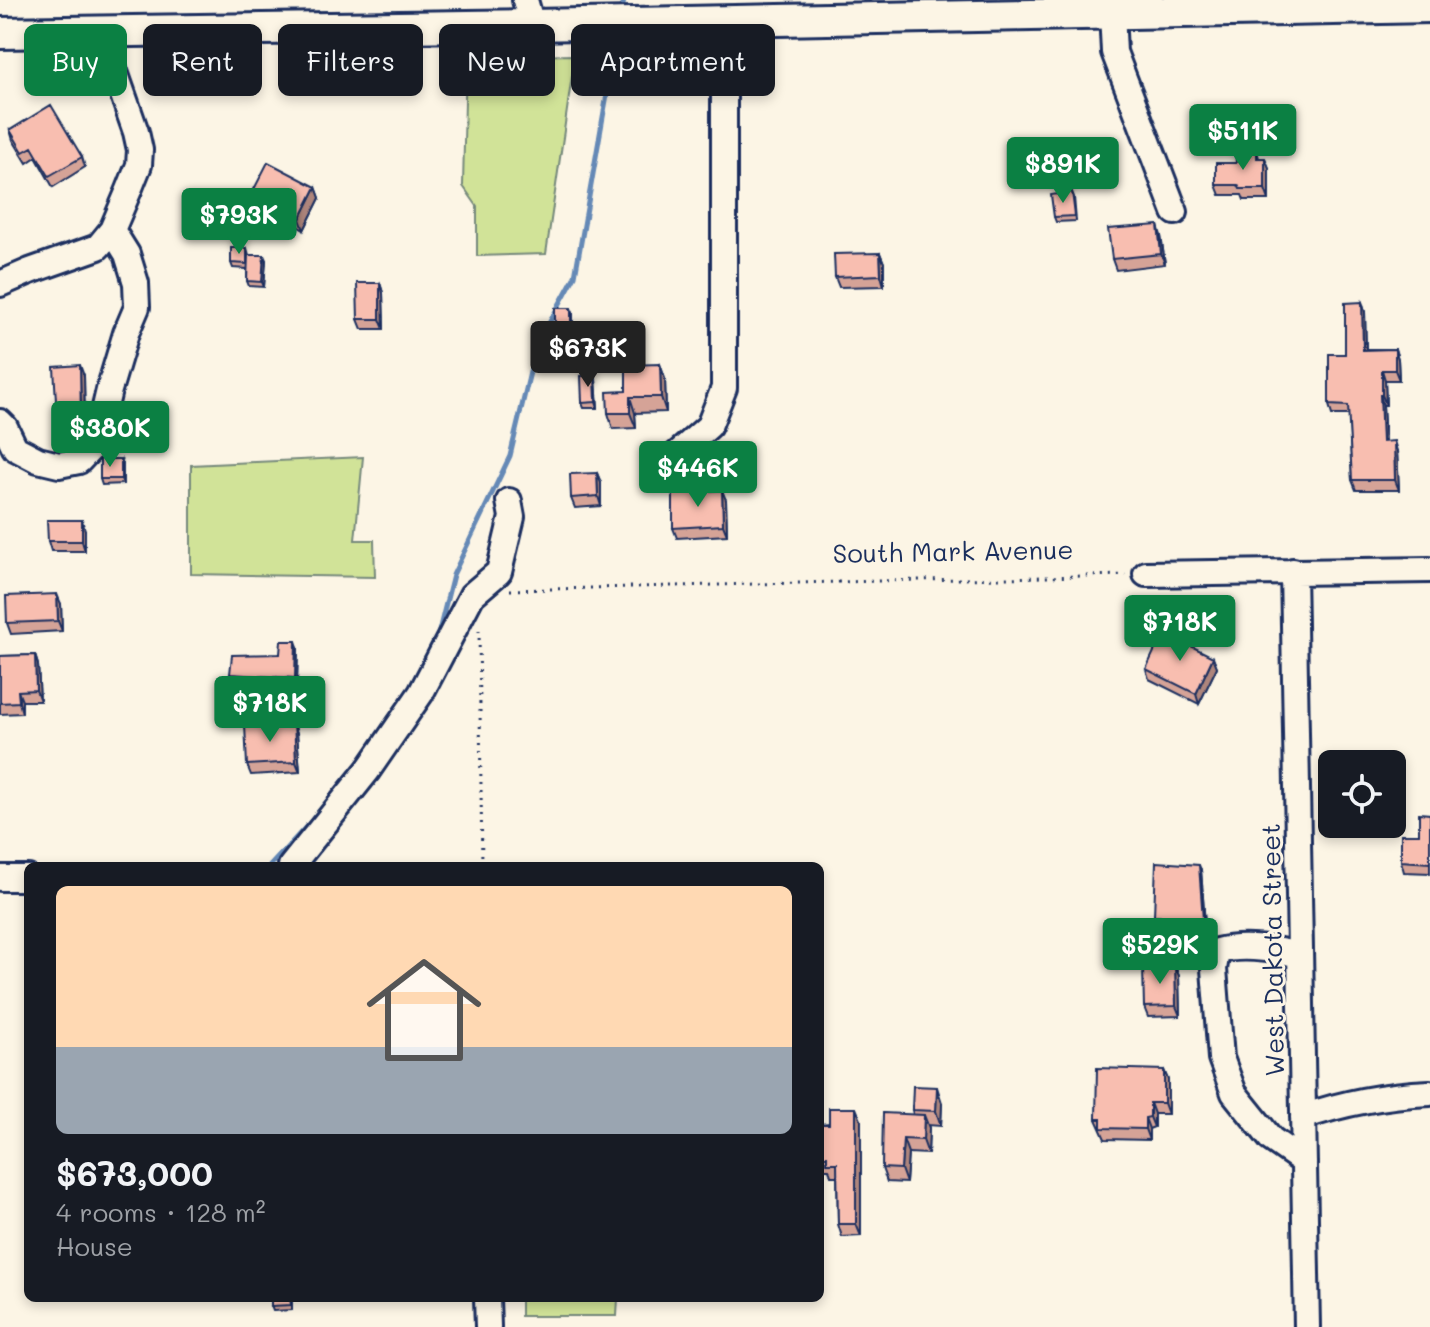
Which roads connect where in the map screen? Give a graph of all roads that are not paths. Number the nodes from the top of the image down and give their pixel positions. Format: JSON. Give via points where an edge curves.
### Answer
{"nodes":[{"id":1,"x":1430,"y":7,"type":"edge"},
{"id":2,"x":528,"y":12,"type":"edge"},
{"id":3,"x":1112,"y":13,"type":"junction"},
{"id":4,"x":724,"y":21,"type":"junction"},
{"id":5,"x":127,"y":30,"type":"edge"},
{"id":6,"x":0,"y":33,"type":"edge"},
{"id":7,"x":24,"y":33,"type":"edge"},
{"id":8,"x":123,"y":96,"type":"edge"},
{"id":9,"x":1175,"y":212,"type":"dead end"},
{"id":10,"x":112,"y":230,"type":"junction"},
{"id":11,"x":0,"y":284,"type":"edge"},
{"id":12,"x":0,"y":422,"type":"edge"},
{"id":13,"x":669,"y":461,"type":"dead end"},
{"id":14,"x":509,"y":501,"type":"dead end"},
{"id":15,"x":1430,"y":570,"type":"edge"},
{"id":16,"x":1293,"y":571,"type":"junction"},
{"id":17,"x":1146,"y":574,"type":"road end"},
{"id":18,"x":296,"y":862,"type":"edge"},
{"id":19,"x":0,"y":878,"type":"edge"},
{"id":20,"x":24,"y":878,"type":"edge"},
{"id":21,"x":1300,"y":955,"type":"junction"},
{"id":22,"x":1430,"y":1093,"type":"edge"},
{"id":23,"x":1303,"y":1117,"type":"junction"},
{"id":24,"x":1304,"y":1162,"type":"junction"},
{"id":25,"x":487,"y":1302,"type":"edge"},
{"id":26,"x":488,"y":1327,"type":"edge"},
{"id":27,"x":1307,"y":1327,"type":"edge"}],
"edges":[{"from":1,"to":3,"type":"main road"},
{"from":2,"to":4,"type":"main road"},
{"from":2,"to":5,"type":"main road"},
{"from":3,"to":4,"type":"main road"},
{"from":3,"to":9,"type":"street","via":[[1114,52]]},
{"from":4,"to":13,"type":"street","via":[[724,388],[709,426]]},
{"from":6,"to":7,"type":"main road"},
{"from":8,"to":10,"type":"street","via":[[136,132],[139,165]]},
{"from":10,"to":11,"type":"street","via":[[98,247]]},
{"from":10,"to":12,"type":"street","via":[[127,254],[137,307],[97,442],[79,461],[59,465],[15,448]]},
{"from":14,"to":18,"type":"street","via":[[512,517],[499,572],[472,595],[421,693]]},
{"from":15,"to":16,"type":"street"},
{"from":16,"to":17,"type":"street"},
{"from":16,"to":21,"type":"street","name":"West Dakota Street"},
{"from":19,"to":20,"type":"street"},
{"from":21,"to":23,"type":"street","name":"West Dakota Street"},
{"from":21,"to":24,"type":"street","via":[[1228,948],[1217,951],[1214,969],[1221,1058],[1234,1093],[1271,1139]]},
{"from":22,"to":23,"type":"street","via":[[1329,1108]]},
{"from":23,"to":24,"type":"street","name":"West Dakota Street"},
{"from":24,"to":27,"type":"street","name":"West Dakota Street"},
{"from":25,"to":26,"type":"street"}]}
